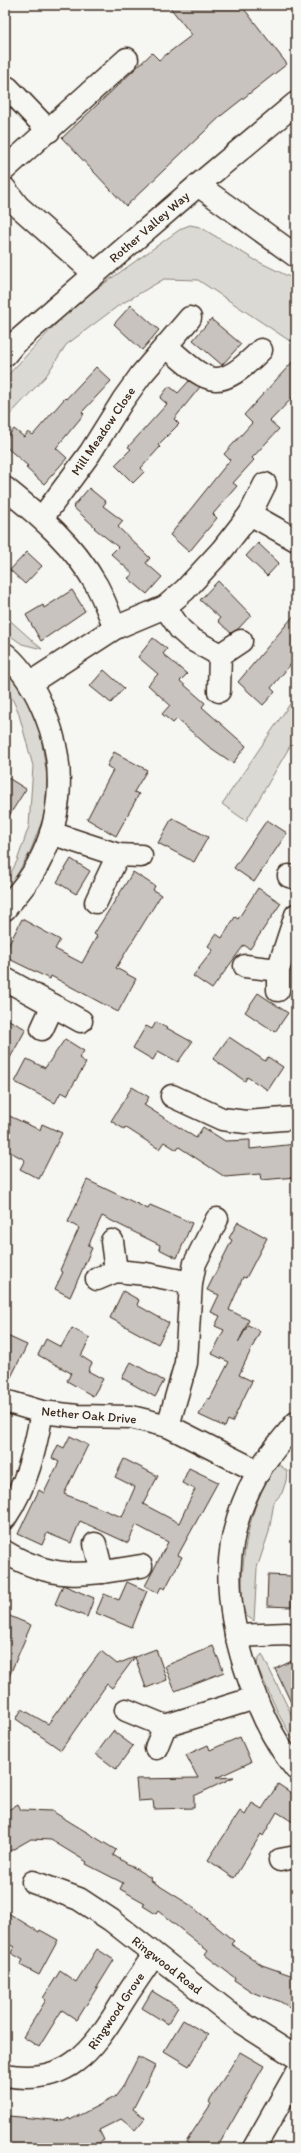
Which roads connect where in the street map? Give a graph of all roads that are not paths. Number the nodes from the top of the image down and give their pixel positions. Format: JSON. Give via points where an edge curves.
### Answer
{"nodes":[{"id":1,"x":127,"y":59,"type":"dead end"},
{"id":2,"x":8,"y":88,"type":"dead end"},
{"id":3,"x":296,"y":103,"type":"edge"},
{"id":4,"x":50,"y":131,"type":"junction"},
{"id":5,"x":5,"y":170,"type":"edge"},
{"id":6,"x":198,"y":185,"type":"junction"},
{"id":7,"x":5,"y":189,"type":"edge"},
{"id":8,"x":296,"y":256,"type":"edge"},
{"id":9,"x":95,"y":274,"type":"junction"},
{"id":10,"x":190,"y":318,"type":"dead end"},
{"id":11,"x":8,"y":344,"type":"edge"},
{"id":12,"x":166,"y":346,"type":"junction"},
{"id":13,"x":261,"y":350,"type":"dead end"},
{"id":14,"x":266,"y":484,"type":"dead end"},
{"id":15,"x":5,"y":488,"type":"edge"},
{"id":16,"x":250,"y":514,"type":"junction"},
{"id":17,"x":42,"y":518,"type":"junction"},
{"id":18,"x":296,"y":540,"type":"edge"},
{"id":19,"x":165,"y":607,"type":"junction"},
{"id":20,"x":115,"y":628,"type":"junction"},
{"id":21,"x":241,"y":641,"type":"dead end"},
{"id":22,"x":5,"y":654,"type":"edge"},
{"id":23,"x":220,"y":655,"type":"junction"},
{"id":24,"x":30,"y":683,"type":"junction"},
{"id":25,"x":219,"y":690,"type":"dead end"},
{"id":26,"x":51,"y":833,"type":"junction"},
{"id":27,"x":118,"y":855,"type":"junction"},
{"id":28,"x":141,"y":856,"type":"dead end"},
{"id":29,"x":96,"y":902,"type":"dead end"},
{"id":30,"x":5,"y":910,"type":"edge"},
{"id":31,"x":296,"y":915,"type":"edge"},
{"id":32,"x":244,"y":966,"type":"dead end"},
{"id":33,"x":5,"y":979,"type":"edge"},
{"id":34,"x":53,"y":1005,"type":"junction"},
{"id":35,"x":81,"y":1021,"type":"dead end"},
{"id":36,"x":42,"y":1029,"type":"dead end"},
{"id":37,"x":172,"y":1096,"type":"dead end"},
{"id":38,"x":296,"y":1118,"type":"edge"},
{"id":39,"x":217,"y":1219,"type":"dead end"},
{"id":40,"x":112,"y":1241,"type":"dead end"},
{"id":41,"x":191,"y":1283,"type":"junction"},
{"id":42,"x":5,"y":1402,"type":"edge"},
{"id":43,"x":42,"y":1412,"type":"junction"},
{"id":44,"x":296,"y":1423,"type":"edge"},
{"id":45,"x":168,"y":1426,"type":"junction"},
{"id":46,"x":259,"y":1472,"type":"junction"},
{"id":47,"x":5,"y":1518,"type":"edge"},
{"id":48,"x":95,"y":1544,"type":"dead end"},
{"id":49,"x":5,"y":1552,"type":"edge"},
{"id":50,"x":141,"y":1566,"type":"dead end"},
{"id":51,"x":102,"y":1572,"type":"junction"},
{"id":52,"x":236,"y":1636,"type":"junction"},
{"id":53,"x":296,"y":1636,"type":"edge"},
{"id":54,"x":255,"y":1698,"type":"junction"},
{"id":55,"x":126,"y":1710,"type":"dead end"},
{"id":56,"x":165,"y":1726,"type":"junction"},
{"id":57,"x":156,"y":1748,"type":"dead end"},
{"id":58,"x":296,"y":1769,"type":"edge"},
{"id":59,"x":33,"y":1882,"type":"dead end"},
{"id":60,"x":154,"y":1955,"type":"junction"},
{"id":61,"x":296,"y":2058,"type":"edge"},
{"id":62,"x":296,"y":2074,"type":"edge"},
{"id":63,"x":5,"y":2075,"type":"edge"},
{"id":64,"x":254,"y":2148,"type":"edge"}],
"edges":[{"from":1,"to":4,"type":"street"},
{"from":2,"to":4,"type":"street"},
{"from":3,"to":6,"type":"street","name":"Rother Valley Way"},
{"from":4,"to":5,"type":"street"},
{"from":6,"to":8,"type":"street"},
{"from":6,"to":9,"type":"street","name":"Rother Valley Way"},
{"from":7,"to":9,"type":"street","via":[[18,206]]},
{"from":9,"to":11,"type":"street","name":"Rother Valley Way"},
{"from":10,"to":12,"type":"street","name":"Mill Meadow Close"},
{"from":12,"to":13,"type":"street","via":[[201,376],[212,379],[228,377],[245,366]]},
{"from":12,"to":17,"type":"street","name":"Mill Meadow Close","via":[[123,400],[90,453]]},
{"from":14,"to":16,"type":"street"},
{"from":15,"to":17,"type":"street"},
{"from":16,"to":18,"type":"street"},
{"from":16,"to":19,"type":"street","via":[[191,585]]},
{"from":17,"to":20,"type":"street","via":[[84,565],[97,586]]},
{"from":19,"to":20,"type":"street"},
{"from":19,"to":23,"type":"street","via":[[180,629],[191,639]]},
{"from":20,"to":24,"type":"street"},
{"from":21,"to":23,"type":"street"},
{"from":22,"to":24,"type":"street"},
{"from":23,"to":25,"type":"street"},
{"from":24,"to":26,"type":"street","via":[[55,738],[60,774],[58,804]]},
{"from":26,"to":27,"type":"street"},
{"from":26,"to":30,"type":"street","via":[[33,873]]},
{"from":27,"to":28,"type":"street"},
{"from":27,"to":29,"type":"street"},
{"from":31,"to":32,"type":"street","via":[[278,980]]},
{"from":33,"to":34,"type":"street"},
{"from":34,"to":35,"type":"street"},
{"from":34,"to":36,"type":"street"},
{"from":37,"to":38,"type":"street","via":[[222,1119],[246,1122]]},
{"from":39,"to":41,"type":"street","via":[[195,1263]]},
{"from":40,"to":41,"type":"street","via":[[107,1275],[146,1274]]},
{"from":41,"to":45,"type":"street","via":[[186,1363]]},
{"from":42,"to":43,"type":"street","name":"Nether Oak Drive"},
{"from":43,"to":45,"type":"street","name":"Nether Oak Drive","via":[[77,1416],[131,1417]]},
{"from":43,"to":47,"type":"street","via":[[34,1456],[25,1482]]},
{"from":44,"to":46,"type":"street"},
{"from":45,"to":46,"type":"street","name":"Nether Oak Drive"},
{"from":46,"to":52,"type":"street","via":[[243,1502],[230,1554],[229,1593]]},
{"from":48,"to":51,"type":"street"},
{"from":49,"to":51,"type":"street","via":[[21,1562],[46,1571],[69,1574]]},
{"from":50,"to":51,"type":"street"},
{"from":52,"to":53,"type":"street"},
{"from":52,"to":54,"type":"street"},
{"from":54,"to":56,"type":"street"},
{"from":54,"to":58,"type":"street","via":[[267,1725]]},
{"from":55,"to":56,"type":"street"},
{"from":56,"to":57,"type":"street"},
{"from":59,"to":60,"type":"street","name":"Ringwood Road","via":[[79,1899],[111,1920]]},
{"from":60,"to":61,"type":"street","name":"Ringwood Road","via":[[242,2023]]},
{"from":60,"to":63,"type":"street","name":"Ringwood Grove","via":[[87,2054],[68,2068],[46,2077],[23,2078]]},
{"from":62,"to":64,"type":"street"}]}
